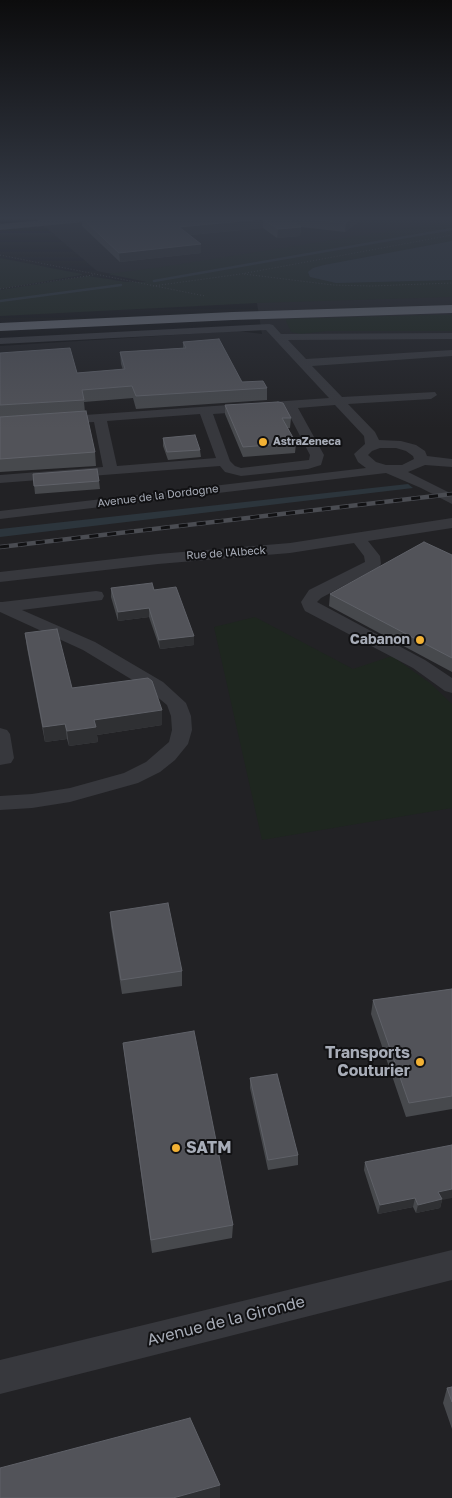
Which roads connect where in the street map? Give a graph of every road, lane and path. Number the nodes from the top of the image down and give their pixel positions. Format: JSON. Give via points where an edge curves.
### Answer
{"nodes":[{"id":1,"x":168,"y":289,"type":"edge"},
{"id":2,"x":205,"y":296,"type":"dead end"},
{"id":3,"x":452,"y":302,"type":"edge"},
{"id":4,"x":452,"y":309,"type":"edge"},
{"id":5,"x":452,"y":313,"type":"edge"},
{"id":6,"x":277,"y":314,"type":"junction"},
{"id":7,"x":0,"y":320,"type":"edge"},
{"id":8,"x":0,"y":327,"type":"edge"},
{"id":9,"x":452,"y":336,"type":"edge"},
{"id":10,"x":278,"y":337,"type":"junction"},
{"id":11,"x":0,"y":341,"type":"edge"},
{"id":12,"x":452,"y":353,"type":"edge"},
{"id":13,"x":302,"y":363,"type":"junction"},
{"id":14,"x":431,"y":395,"type":"dead end"},
{"id":15,"x":338,"y":401,"type":"junction"},
{"id":16,"x":290,"y":404,"type":"junction"},
{"id":17,"x":205,"y":410,"type":"junction"},
{"id":18,"x":100,"y":418,"type":"junction"},
{"id":19,"x":50,"y":421,"type":"edge"},
{"id":20,"x":372,"y":446,"type":"junction"},
{"id":21,"x":362,"y":457,"type":"junction"},
{"id":22,"x":421,"y":461,"type":"junction"},
{"id":23,"x":224,"y":462,"type":"junction"},
{"id":24,"x":452,"y":463,"type":"edge"},
{"id":25,"x":388,"y":469,"type":"junction"},
{"id":26,"x":111,"y":471,"type":"junction"},
{"id":27,"x":317,"y":478,"type":"junction"},
{"id":28,"x":0,"y":479,"type":"edge"},
{"id":29,"x":426,"y":484,"type":"junction"},
{"id":30,"x":452,"y":500,"type":"edge"},
{"id":31,"x":0,"y":515,"type":"edge"},
{"id":32,"x":452,"y":523,"type":"edge"},
{"id":33,"x":358,"y":538,"type":"junction"},
{"id":34,"x":0,"y":577,"type":"edge"},
{"id":35,"x":96,"y":596,"type":"dead end"},
{"id":36,"x":1,"y":607,"type":"edge"},
{"id":37,"x":452,"y":687,"type":"edge"},
{"id":38,"x":0,"y":734,"type":"edge"},
{"id":39,"x":0,"y":758,"type":"edge"},
{"id":40,"x":0,"y":803,"type":"edge"},
{"id":41,"x":452,"y":1265,"type":"edge"},
{"id":42,"x":0,"y":1377,"type":"edge"}],
"edges":[{"from":1,"to":2,"type":"path"},
{"from":3,"to":7,"type":"highway"},
{"from":4,"to":6,"type":"highway"},
{"from":5,"to":6,"type":"highway"},
{"from":6,"to":8,"type":"highway"},
{"from":9,"to":10,"type":"street"},
{"from":10,"to":11,"type":"street","via":[[269,327]]},
{"from":10,"to":13,"type":"street"},
{"from":12,"to":13,"type":"street"},
{"from":13,"to":15,"type":"street"},
{"from":14,"to":15,"type":"street"},
{"from":15,"to":16,"type":"street"},
{"from":15,"to":20,"type":"street","via":[[370,435]]},
{"from":16,"to":17,"type":"street"},
{"from":16,"to":23,"type":"street","via":[[316,454],[316,462],[241,472],[230,470]]},
{"from":17,"to":18,"type":"street"},
{"from":17,"to":23,"type":"street"},
{"from":18,"to":19,"type":"street"},
{"from":18,"to":26,"type":"street"},
{"from":20,"to":21,"type":"street","name":"Avenue de la Dordogne","via":[[363,451]]},
{"from":20,"to":22,"type":"street","via":[[407,446],[418,452]]},
{"from":21,"to":25,"type":"street","via":[[372,465]]},
{"from":21,"to":27,"type":"street","name":"Avenue de la Dordogne","via":[[342,471]]},
{"from":22,"to":24,"type":"street"},
{"from":22,"to":25,"type":"street","name":"Avenue de la Dordogne","via":[[410,468]]},
{"from":22,"to":29,"type":"street","via":[[420,478]]},
{"from":23,"to":26,"type":"street"},
{"from":25,"to":27,"type":"street","name":"Avenue de la Dordogne"},
{"from":25,"to":29,"type":"street"},
{"from":26,"to":28,"type":"street"},
{"from":27,"to":31,"type":"street","name":"Avenue de la Dordogne"},
{"from":29,"to":30,"type":"street"},
{"from":32,"to":33,"type":"street","name":"Rue de l'Albeck"},
{"from":33,"to":34,"type":"street","name":"Rue de l'Albeck","via":[[290,548],[158,558]]},
{"from":33,"to":37,"type":"street","via":[[372,556],[373,564],[314,594],[309,602],[311,607],[419,664]]},
{"from":35,"to":36,"type":"street"},
{"from":36,"to":40,"type":"street","via":[[89,646],[156,686],[176,703],[182,730],[178,744],[168,756],[131,778],[70,795]]},
{"from":38,"to":39,"type":"street","via":[[4,758]]},
{"from":41,"to":42,"type":"street","name":"Avenue de la Gironde"}]}
